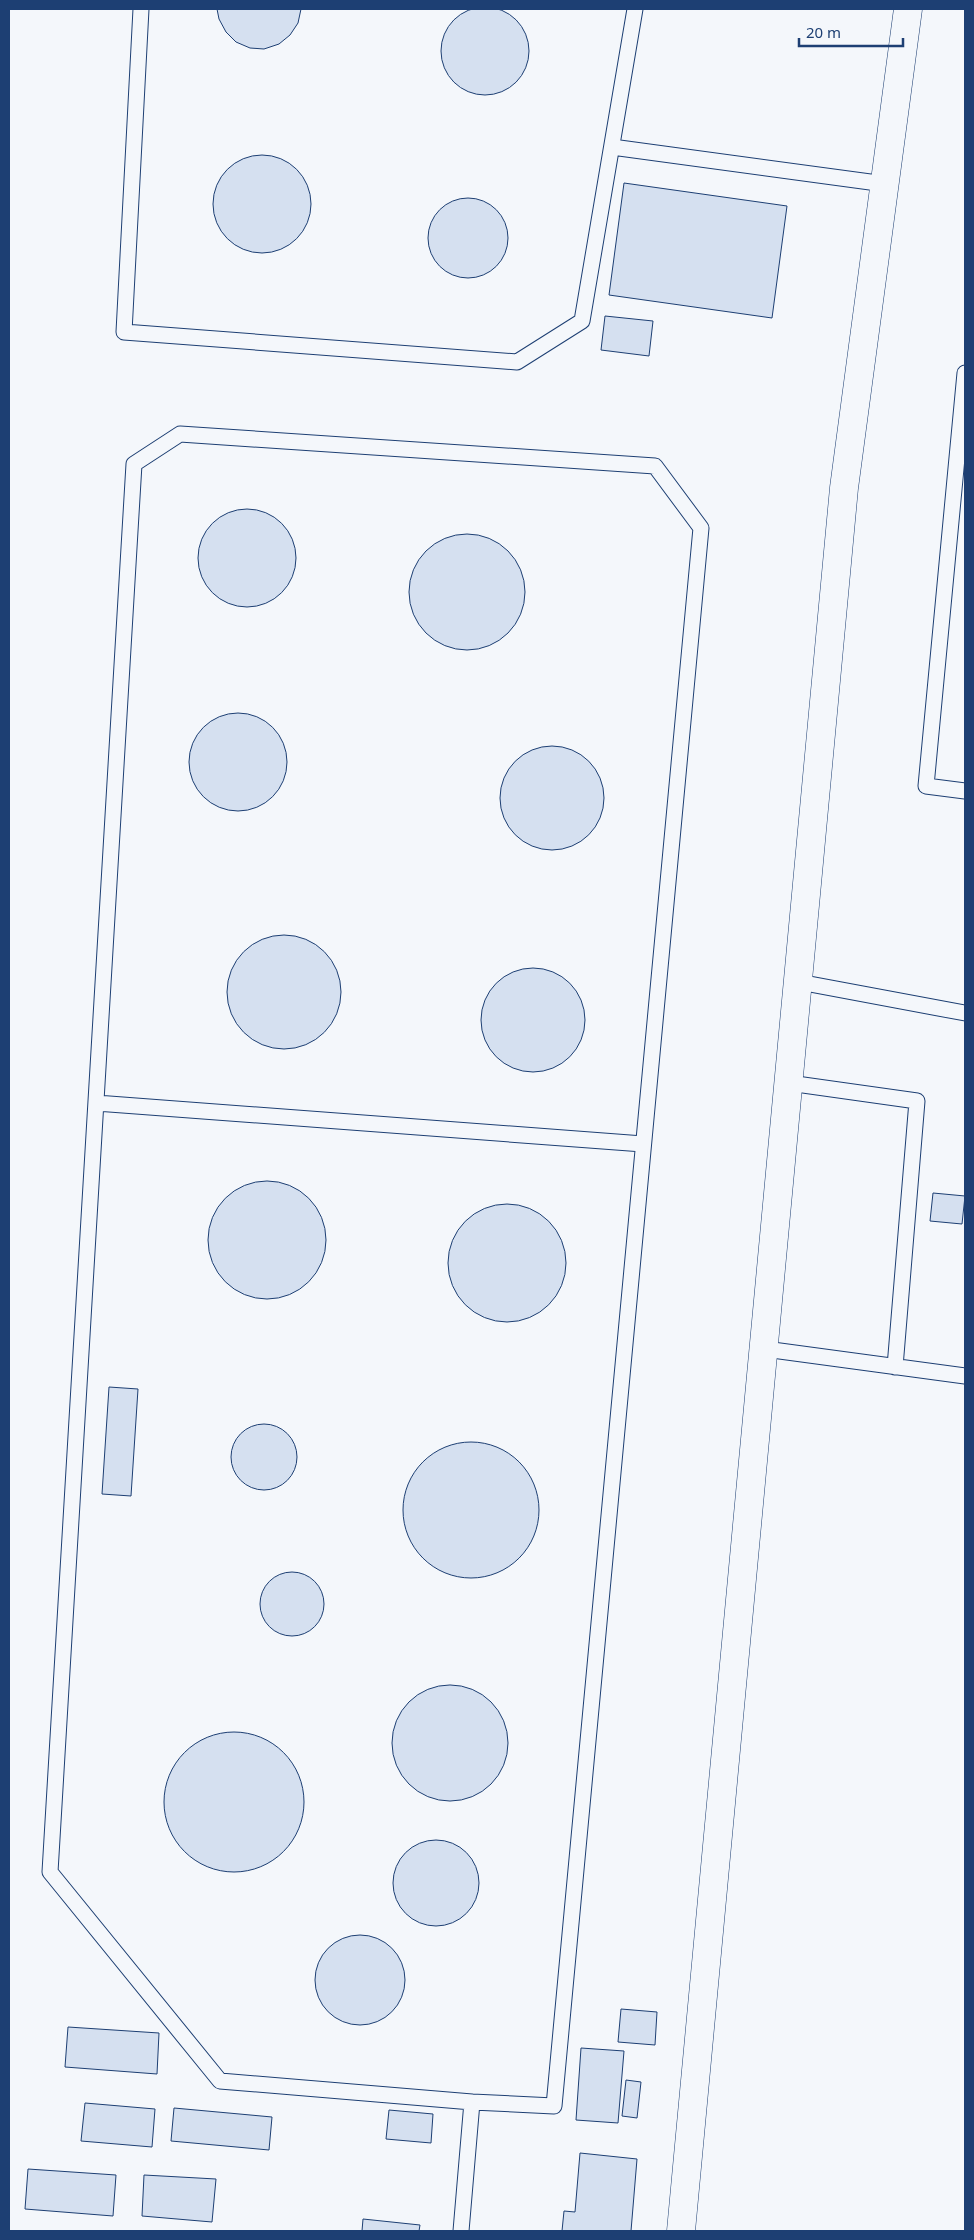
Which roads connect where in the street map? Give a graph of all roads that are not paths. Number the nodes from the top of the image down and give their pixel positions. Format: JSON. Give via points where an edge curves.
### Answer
{"nodes":[{"id":1,"x":141,"y":9,"type":"edge"},
{"id":2,"x":635,"y":9,"type":"edge"},
{"id":3,"x":908,"y":9,"type":"edge"},
{"id":4,"x":612,"y":147,"type":"junction"},
{"id":5,"x":885,"y":184,"type":"junction"},
{"id":6,"x":965,"y":373,"type":"edge"},
{"id":7,"x":965,"y":791,"type":"edge"},
{"id":8,"x":799,"y":982,"type":"junction"},
{"id":9,"x":965,"y":1013,"type":"edge"},
{"id":10,"x":789,"y":1084,"type":"junction"},
{"id":11,"x":96,"y":1103,"type":"junction"},
{"id":12,"x":643,"y":1144,"type":"junction"},
{"id":13,"x":765,"y":1349,"type":"junction"},
{"id":14,"x":895,"y":1367,"type":"junction"},
{"id":15,"x":965,"y":1376,"type":"edge"},
{"id":16,"x":472,"y":2102,"type":"junction"},
{"id":17,"x":461,"y":2231,"type":"edge"},
{"id":18,"x":681,"y":2231,"type":"edge"}],
"edges":[{"from":1,"to":4,"type":"lane","via":[[124,332],[518,362],[582,321]]},
{"from":2,"to":4,"type":"lane"},
{"from":3,"to":5,"type":"street"},
{"from":4,"to":5,"type":"lane"},
{"from":5,"to":8,"type":"street","via":[[844,488]]},
{"from":6,"to":7,"type":"lane","via":[[926,786]]},
{"from":8,"to":9,"type":"lane"},
{"from":8,"to":10,"type":"street"},
{"from":10,"to":13,"type":"street"},
{"from":10,"to":14,"type":"lane","via":[[917,1101]]},
{"from":11,"to":12,"type":"lane"},
{"from":11,"to":12,"type":"lane","via":[[134,464],[180,434],[655,466],[701,528]]},
{"from":11,"to":16,"type":"lane","via":[[50,1872],[220,2081]]},
{"from":12,"to":16,"type":"lane","via":[[554,2106]]},
{"from":13,"to":14,"type":"lane"},
{"from":13,"to":18,"type":"street"},
{"from":14,"to":15,"type":"lane"},
{"from":16,"to":17,"type":"lane"}]}
